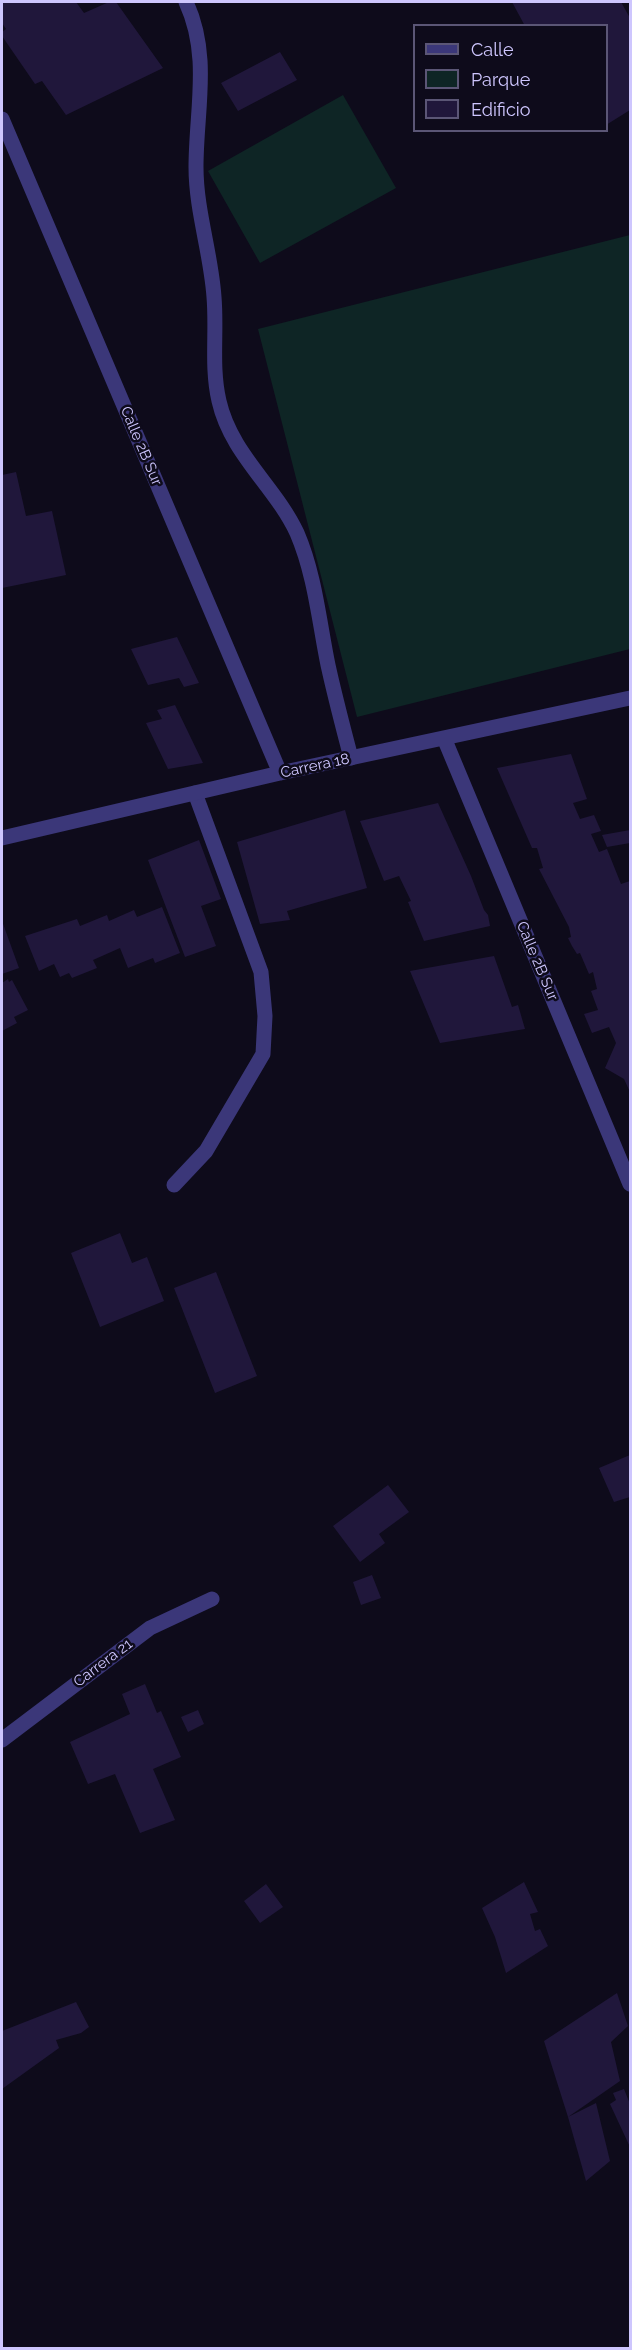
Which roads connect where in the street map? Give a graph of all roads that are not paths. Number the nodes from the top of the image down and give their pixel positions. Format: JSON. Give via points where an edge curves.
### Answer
{"nodes":[{"id":1,"x":186,"y":2,"type":"edge"},
{"id":2,"x":2,"y":119,"type":"edge"},
{"id":3,"x":630,"y":698,"type":"edge"},
{"id":4,"x":444,"y":738,"type":"junction"},
{"id":5,"x":351,"y":758,"type":"junction"},
{"id":6,"x":280,"y":774,"type":"junction"},
{"id":7,"x":195,"y":793,"type":"junction"},
{"id":8,"x":2,"y":838,"type":"edge"},
{"id":9,"x":630,"y":1184,"type":"edge"},
{"id":10,"x":174,"y":1185,"type":"dead end"},
{"id":11,"x":212,"y":1599,"type":"dead end"},
{"id":12,"x":2,"y":1740,"type":"edge"}],
"edges":[{"from":1,"to":5,"type":"street","via":[[201,50],[197,184],[214,296],[219,403],[241,452],[285,511],[308,564]]},
{"from":2,"to":6,"type":"street","name":"Calle 2B Sur"},
{"from":3,"to":4,"type":"street","name":"Carrera 18"},
{"from":4,"to":5,"type":"street","name":"Carrera 18"},
{"from":4,"to":9,"type":"street","name":"Calle 2B Sur"},
{"from":5,"to":6,"type":"street","name":"Carrera 18"},
{"from":6,"to":7,"type":"street","name":"Carrera 18"},
{"from":7,"to":8,"type":"street","name":"Carrera 18"},
{"from":7,"to":10,"type":"street","via":[[261,972],[263,1054],[206,1151]]},
{"from":11,"to":12,"type":"street","name":"Carrera 21","via":[[150,1628]]}]}
